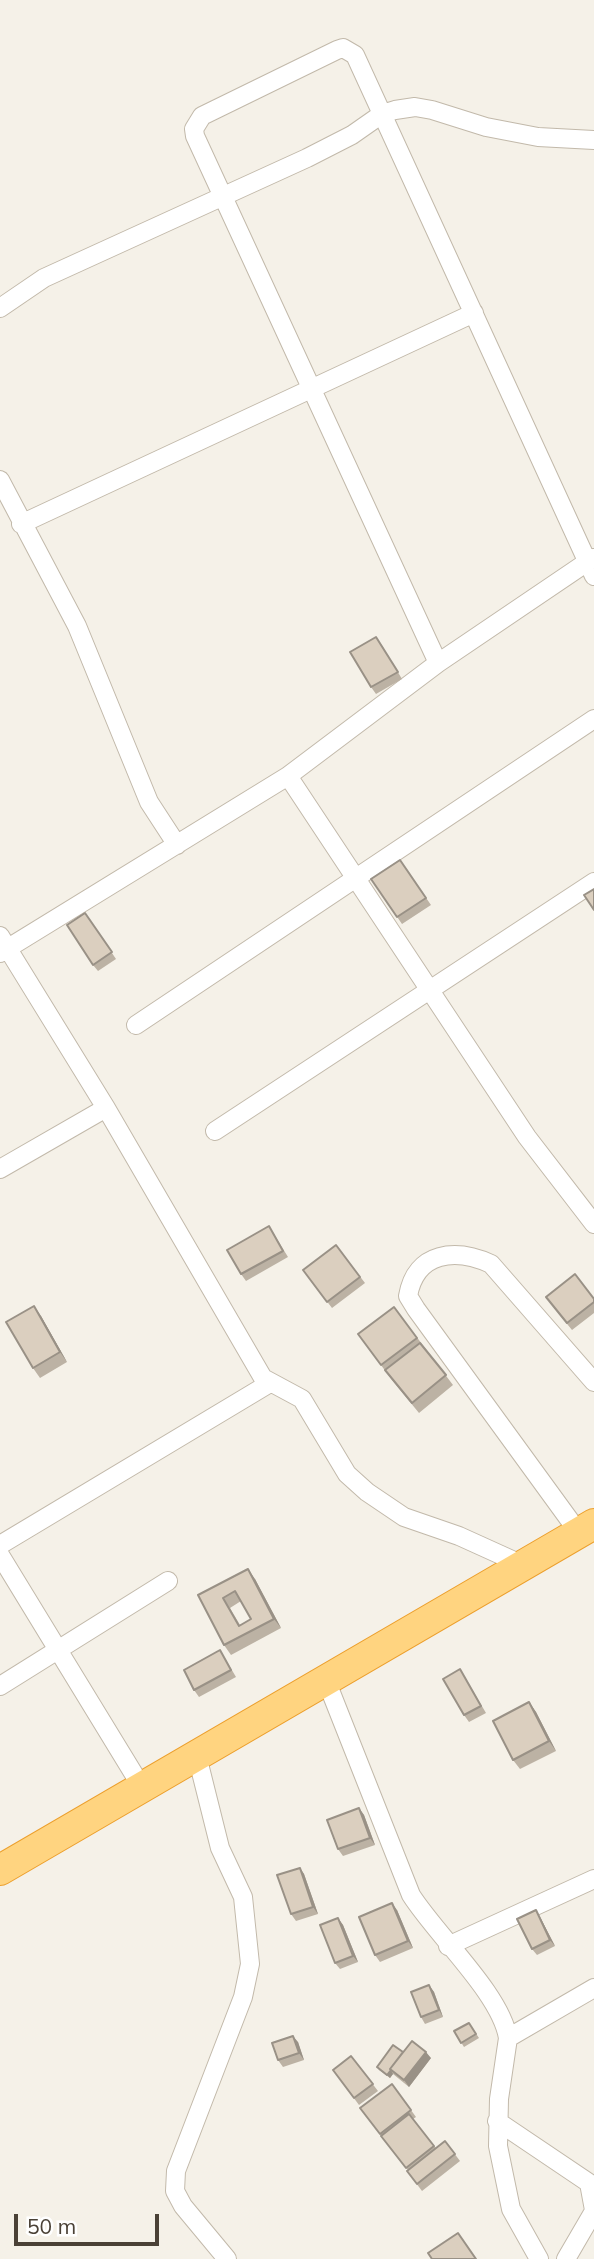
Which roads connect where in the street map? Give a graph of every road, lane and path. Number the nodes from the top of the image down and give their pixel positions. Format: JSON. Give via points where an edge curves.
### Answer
{"nodes":[{"id":1,"x":382,"y":114,"type":"junction"},
{"id":2,"x":594,"y":140,"type":"edge"},
{"id":3,"x":222,"y":196,"type":"junction"},
{"id":4,"x":0,"y":307,"type":"edge"},
{"id":5,"x":474,"y":313,"type":"junction"},
{"id":6,"x":312,"y":390,"type":"junction"},
{"id":7,"x":0,"y":480,"type":"edge"},
{"id":8,"x":21,"y":524,"type":"junction"},
{"id":9,"x":591,"y":565,"type":"edge"},
{"id":10,"x":438,"y":663,"type":"junction"},
{"id":11,"x":594,"y":719,"type":"edge"},
{"id":12,"x":288,"y":776,"type":"junction"},
{"id":13,"x":177,"y":845,"type":"junction"},
{"id":14,"x":357,"y":880,"type":"junction"},
{"id":15,"x":594,"y":882,"type":"edge"},
{"id":16,"x":3,"y":945,"type":"edge"},
{"id":17,"x":430,"y":990,"type":"junction"},
{"id":18,"x":136,"y":1025,"type":"dead end"},
{"id":19,"x":106,"y":1108,"type":"junction"},
{"id":20,"x":215,"y":1131,"type":"dead end"},
{"id":21,"x":0,"y":1169,"type":"edge"},
{"id":22,"x":594,"y":1224,"type":"edge"},
{"id":23,"x":270,"y":1382,"type":"junction"},
{"id":24,"x":594,"y":1382,"type":"edge"},
{"id":25,"x":587,"y":1528,"type":"edge"},
{"id":26,"x":0,"y":1545,"type":"edge"},
{"id":27,"x":0,"y":1555,"type":"edge"},
{"id":28,"x":523,"y":1565,"type":"junction"},
{"id":29,"x":168,"y":1581,"type":"dead end"},
{"id":30,"x":59,"y":1651,"type":"junction"},
{"id":31,"x":326,"y":1680,"type":"junction"},
{"id":32,"x":0,"y":1686,"type":"edge"},
{"id":33,"x":197,"y":1756,"type":"junction"},
{"id":34,"x":143,"y":1789,"type":"junction"},
{"id":35,"x":1,"y":1867,"type":"edge"},
{"id":36,"x":594,"y":1879,"type":"edge"},
{"id":37,"x":448,"y":1946,"type":"junction"},
{"id":38,"x":594,"y":1988,"type":"edge"},
{"id":39,"x":508,"y":2038,"type":"junction"},
{"id":40,"x":497,"y":2121,"type":"junction"},
{"id":41,"x":594,"y":2210,"type":"edge"},
{"id":42,"x":227,"y":2259,"type":"edge"},
{"id":43,"x":539,"y":2259,"type":"edge"},
{"id":44,"x":566,"y":2259,"type":"edge"}],
"edges":[{"from":1,"to":2,"type":"street","via":[[415,107],[538,137]]},
{"from":1,"to":3,"type":"street","via":[[352,135]]},
{"from":1,"to":3,"type":"street","via":[[355,55],[343,48],[202,116],[195,136]]},
{"from":1,"to":5,"type":"street"},
{"from":3,"to":4,"type":"street","via":[[44,278]]},
{"from":3,"to":6,"type":"street"},
{"from":5,"to":6,"type":"street"},
{"from":5,"to":9,"type":"street"},
{"from":6,"to":8,"type":"street"},
{"from":6,"to":10,"type":"street"},
{"from":7,"to":8,"type":"street"},
{"from":8,"to":13,"type":"street","via":[[77,626],[149,802]]},
{"from":9,"to":10,"type":"street"},
{"from":10,"to":12,"type":"street"},
{"from":11,"to":14,"type":"street"},
{"from":12,"to":13,"type":"street"},
{"from":12,"to":14,"type":"street"},
{"from":13,"to":16,"type":"street"},
{"from":14,"to":17,"type":"street"},
{"from":14,"to":18,"type":"street"},
{"from":15,"to":17,"type":"street"},
{"from":16,"to":19,"type":"street"},
{"from":17,"to":20,"type":"street"},
{"from":17,"to":22,"type":"street","via":[[527,1137]]},
{"from":19,"to":21,"type":"street"},
{"from":19,"to":23,"type":"street","via":[[257,1370]]},
{"from":23,"to":26,"type":"street"},
{"from":23,"to":28,"type":"street","via":[[302,1399],[347,1474],[367,1492],[404,1517]]},
{"from":24,"to":25,"type":"street","via":[[491,1264],[470,1255],[450,1255],[429,1261],[418,1271],[408,1296],[416,1309]]},
{"from":25,"to":28,"type":"highway"},
{"from":27,"to":30,"type":"street"},
{"from":28,"to":31,"type":"highway"},
{"from":29,"to":30,"type":"street"},
{"from":30,"to":32,"type":"street"},
{"from":30,"to":34,"type":"street"},
{"from":31,"to":33,"type":"highway"},
{"from":31,"to":37,"type":"street","via":[[411,1895]]},
{"from":33,"to":34,"type":"highway"},
{"from":33,"to":42,"type":"street","via":[[220,1848],[243,1897],[250,1964],[243,1997],[176,2171],[175,2191]]},
{"from":34,"to":35,"type":"highway"},
{"from":36,"to":37,"type":"street"},
{"from":37,"to":39,"type":"street","via":[[494,2002]]},
{"from":38,"to":39,"type":"street"},
{"from":39,"to":40,"type":"street"},
{"from":40,"to":41,"type":"street","via":[[589,2183]]},
{"from":40,"to":43,"type":"street","via":[[511,2209]]},
{"from":41,"to":44,"type":"street"}]}
